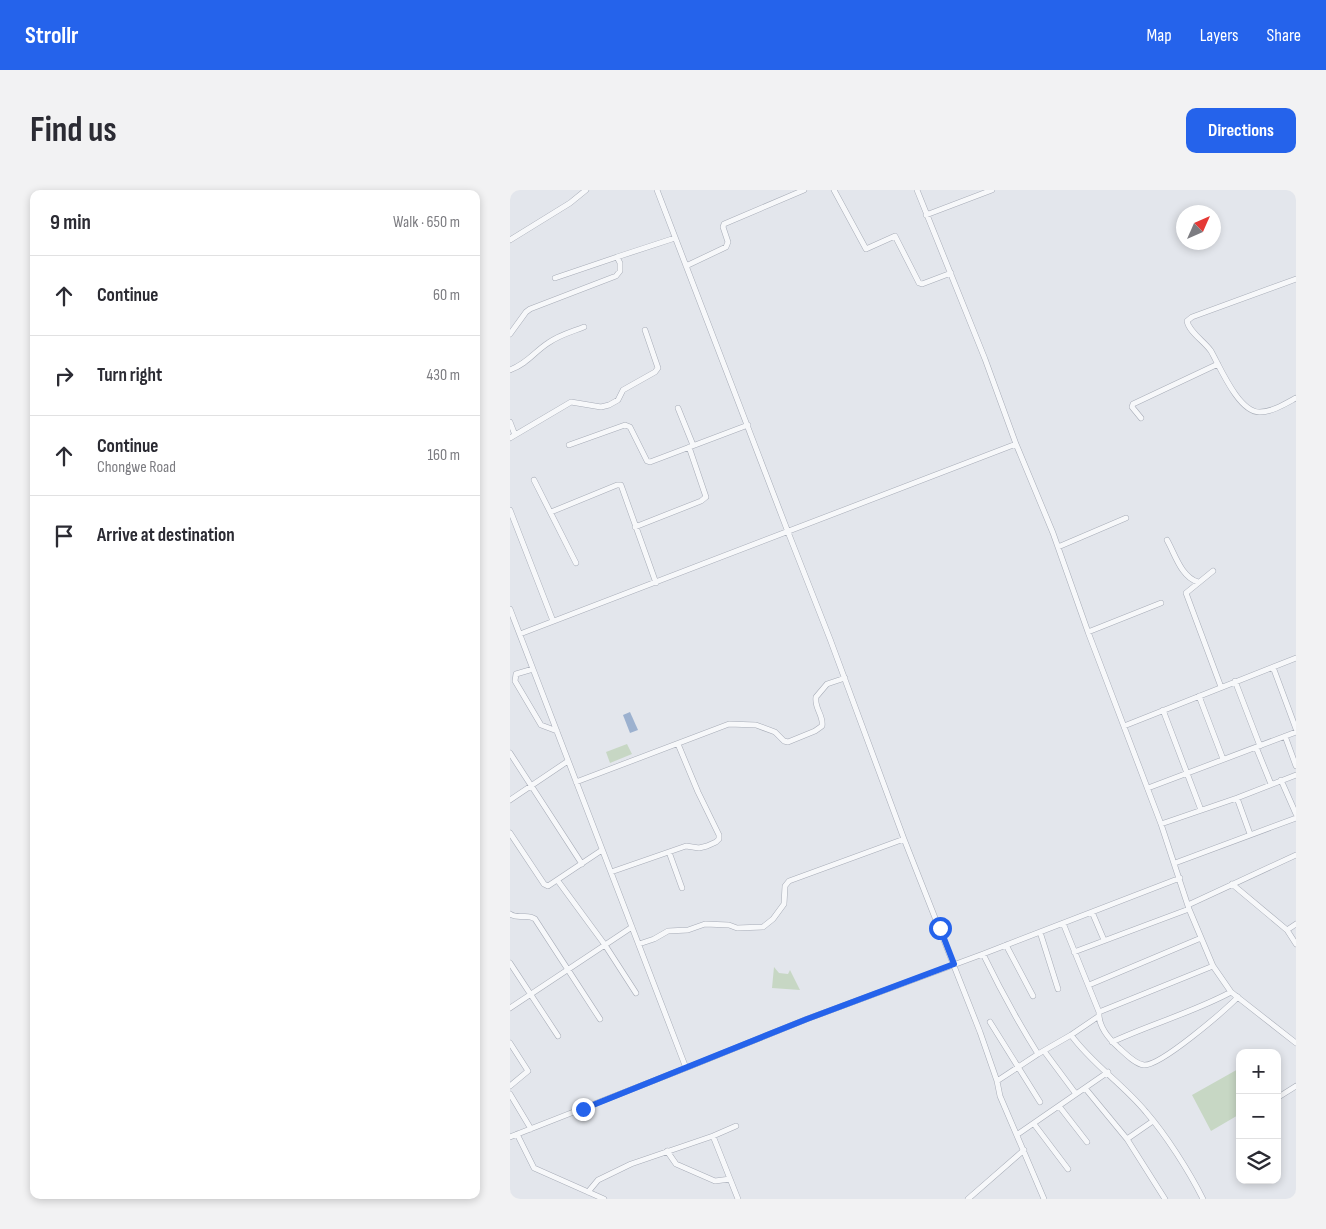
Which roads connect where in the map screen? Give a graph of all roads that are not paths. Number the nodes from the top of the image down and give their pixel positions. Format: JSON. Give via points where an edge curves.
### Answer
{"nodes":[{"id":1,"x":586,"y":190,"type":"edge"},
{"id":2,"x":657,"y":190,"type":"edge"},
{"id":3,"x":804,"y":190,"type":"edge"},
{"id":4,"x":834,"y":190,"type":"edge"},
{"id":5,"x":917,"y":190,"type":"edge"},
{"id":6,"x":992,"y":190,"type":"edge"},
{"id":7,"x":926,"y":215,"type":"junction"},
{"id":8,"x":675,"y":238,"type":"junction"},
{"id":9,"x":510,"y":240,"type":"edge"},
{"id":10,"x":617,"y":257,"type":"junction"},
{"id":11,"x":686,"y":266,"type":"junction"},
{"id":12,"x":951,"y":273,"type":"junction"},
{"id":13,"x":555,"y":278,"type":"dead end"},
{"id":14,"x":1296,"y":279,"type":"edge"},
{"id":15,"x":584,"y":327,"type":"dead end"},
{"id":16,"x":645,"y":330,"type":"dead end"},
{"id":17,"x":510,"y":334,"type":"edge"},
{"id":18,"x":1218,"y":364,"type":"junction"},
{"id":19,"x":510,"y":370,"type":"edge"},
{"id":20,"x":1296,"y":398,"type":"edge"},
{"id":21,"x":678,"y":408,"type":"dead end"},
{"id":22,"x":1141,"y":418,"type":"dead end"},
{"id":23,"x":510,"y":422,"type":"edge"},
{"id":24,"x":748,"y":425,"type":"junction"},
{"id":25,"x":513,"y":436,"type":"edge"},
{"id":26,"x":1016,"y":444,"type":"junction"},
{"id":27,"x":569,"y":445,"type":"dead end"},
{"id":28,"x":691,"y":446,"type":"junction"},
{"id":29,"x":534,"y":480,"type":"dead end"},
{"id":30,"x":510,"y":510,"type":"edge"},
{"id":31,"x":551,"y":512,"type":"junction"},
{"id":32,"x":1126,"y":518,"type":"dead end"},
{"id":33,"x":635,"y":527,"type":"junction"},
{"id":34,"x":788,"y":532,"type":"junction"},
{"id":35,"x":1167,"y":540,"type":"dead end"},
{"id":36,"x":1058,"y":546,"type":"junction"},
{"id":37,"x":576,"y":563,"type":"dead end"},
{"id":38,"x":1213,"y":571,"type":"dead end"},
{"id":39,"x":1198,"y":582,"type":"junction"},
{"id":40,"x":656,"y":583,"type":"junction"},
{"id":41,"x":1161,"y":603,"type":"dead end"},
{"id":42,"x":510,"y":609,"type":"edge"},
{"id":43,"x":553,"y":622,"type":"junction"},
{"id":44,"x":1088,"y":632,"type":"junction"},
{"id":45,"x":520,"y":634,"type":"junction"},
{"id":46,"x":1296,"y":658,"type":"edge"},
{"id":47,"x":1273,"y":667,"type":"junction"},
{"id":48,"x":533,"y":669,"type":"junction"},
{"id":49,"x":845,"y":678,"type":"junction"},
{"id":50,"x":512,"y":680,"type":"edge"},
{"id":51,"x":1235,"y":682,"type":"junction"},
{"id":52,"x":1221,"y":687,"type":"junction"},
{"id":53,"x":1199,"y":696,"type":"junction"},
{"id":54,"x":1163,"y":710,"type":"junction"},
{"id":55,"x":1124,"y":726,"type":"junction"},
{"id":56,"x":1296,"y":730,"type":"edge"},
{"id":57,"x":557,"y":731,"type":"junction"},
{"id":58,"x":1285,"y":736,"type":"junction"},
{"id":59,"x":678,"y":744,"type":"junction"},
{"id":60,"x":1258,"y":747,"type":"junction"},
{"id":61,"x":510,"y":753,"type":"edge"},
{"id":62,"x":1222,"y":760,"type":"junction"},
{"id":63,"x":568,"y":761,"type":"junction"},
{"id":64,"x":1296,"y":766,"type":"edge"},
{"id":65,"x":1188,"y":773,"type":"junction"},
{"id":66,"x":1296,"y":775,"type":"edge"},
{"id":67,"x":1281,"y":780,"type":"junction"},
{"id":68,"x":576,"y":782,"type":"junction"},
{"id":69,"x":1271,"y":784,"type":"junction"},
{"id":70,"x":532,"y":786,"type":"junction"},
{"id":71,"x":1148,"y":788,"type":"junction"},
{"id":72,"x":1237,"y":798,"type":"junction"},
{"id":73,"x":510,"y":800,"type":"edge"},
{"id":74,"x":1201,"y":810,"type":"junction"},
{"id":75,"x":1296,"y":814,"type":"edge"},
{"id":76,"x":1296,"y":818,"type":"edge"},
{"id":77,"x":1161,"y":824,"type":"junction"},
{"id":78,"x":510,"y":833,"type":"edge"},
{"id":79,"x":1250,"y":834,"type":"junction"},
{"id":80,"x":904,"y":839,"type":"junction"},
{"id":81,"x":602,"y":850,"type":"junction"},
{"id":82,"x":669,"y":852,"type":"junction"},
{"id":83,"x":1296,"y":855,"type":"edge"},
{"id":84,"x":1175,"y":863,"type":"junction"},
{"id":85,"x":582,"y":864,"type":"junction"},
{"id":86,"x":611,"y":872,"type":"junction"},
{"id":87,"x":1180,"y":878,"type":"junction"},
{"id":88,"x":558,"y":881,"type":"junction"},
{"id":89,"x":1232,"y":884,"type":"junction"},
{"id":90,"x":682,"y":888,"type":"dead end"},
{"id":91,"x":1189,"y":907,"type":"junction"},
{"id":92,"x":1092,"y":912,"type":"junction"},
{"id":93,"x":510,"y":914,"type":"edge"},
{"id":94,"x":1063,"y":923,"type":"junction"},
{"id":95,"x":1296,"y":924,"type":"edge"},
{"id":96,"x":632,"y":927,"type":"junction"},
{"id":97,"x":1286,"y":930,"type":"junction"},
{"id":98,"x":1040,"y":932,"type":"junction"},
{"id":99,"x":1201,"y":938,"type":"junction"},
{"id":100,"x":1104,"y":940,"type":"junction"},
{"id":101,"x":639,"y":944,"type":"junction"},
{"id":102,"x":1296,"y":944,"type":"edge"},
{"id":103,"x":605,"y":945,"type":"junction"},
{"id":104,"x":1006,"y":945,"type":"junction"},
{"id":105,"x":1074,"y":952,"type":"junction"},
{"id":106,"x":984,"y":954,"type":"junction"},
{"id":107,"x":510,"y":962,"type":"edge"},
{"id":108,"x":954,"y":964,"type":"junction"},
{"id":109,"x":1213,"y":966,"type":"junction"},
{"id":110,"x":568,"y":969,"type":"junction"},
{"id":111,"x":1089,"y":985,"type":"junction"},
{"id":112,"x":1058,"y":989,"type":"dead end"},
{"id":113,"x":1231,"y":992,"type":"junction"},
{"id":114,"x":636,"y":993,"type":"dead end"},
{"id":115,"x":531,"y":994,"type":"junction"},
{"id":116,"x":1033,"y":996,"type":"dead end"},
{"id":117,"x":1238,"y":997,"type":"junction"},
{"id":118,"x":510,"y":1008,"type":"edge"},
{"id":119,"x":1099,"y":1014,"type":"junction"},
{"id":120,"x":600,"y":1020,"type":"dead end"},
{"id":121,"x":990,"y":1022,"type":"dead end"},
{"id":122,"x":1071,"y":1035,"type":"junction"},
{"id":123,"x":558,"y":1036,"type":"dead end"},
{"id":124,"x":1112,"y":1042,"type":"junction"},
{"id":125,"x":510,"y":1043,"type":"edge"},
{"id":126,"x":1296,"y":1043,"type":"edge"},
{"id":127,"x":1044,"y":1050,"type":"junction"},
{"id":128,"x":1038,"y":1054,"type":"junction"},
{"id":129,"x":1018,"y":1067,"type":"junction"},
{"id":130,"x":686,"y":1068,"type":"junction"},
{"id":131,"x":1108,"y":1072,"type":"junction"},
{"id":132,"x":997,"y":1081,"type":"junction"},
{"id":133,"x":510,"y":1086,"type":"edge"},
{"id":134,"x":1296,"y":1086,"type":"edge"},
{"id":135,"x":1085,"y":1088,"type":"junction"},
{"id":136,"x":510,"y":1094,"type":"edge"},
{"id":137,"x":1076,"y":1094,"type":"junction"},
{"id":138,"x":1281,"y":1095,"type":"edge"},
{"id":139,"x":1040,"y":1102,"type":"dead end"},
{"id":140,"x":1059,"y":1106,"type":"junction"},
{"id":141,"x":1153,"y":1121,"type":"junction"},
{"id":142,"x":1034,"y":1124,"type":"junction"},
{"id":143,"x":736,"y":1126,"type":"dead end"},
{"id":144,"x":531,"y":1129,"type":"junction"},
{"id":145,"x":517,"y":1134,"type":"junction"},
{"id":146,"x":1018,"y":1134,"type":"junction"},
{"id":147,"x":713,"y":1136,"type":"junction"},
{"id":148,"x":510,"y":1137,"type":"edge"},
{"id":149,"x":1127,"y":1139,"type":"junction"},
{"id":150,"x":1087,"y":1142,"type":"dead end"},
{"id":151,"x":1024,"y":1150,"type":"junction"},
{"id":152,"x":667,"y":1151,"type":"junction"},
{"id":153,"x":1068,"y":1170,"type":"dead end"},
{"id":154,"x":730,"y":1179,"type":"junction"},
{"id":155,"x":588,"y":1192,"type":"junction"},
{"id":156,"x":604,"y":1199,"type":"edge"},
{"id":157,"x":738,"y":1199,"type":"edge"},
{"id":158,"x":968,"y":1199,"type":"edge"},
{"id":159,"x":1044,"y":1199,"type":"edge"},
{"id":160,"x":1165,"y":1199,"type":"edge"},
{"id":161,"x":1202,"y":1199,"type":"edge"}],
"edges":[{"from":1,"to":9,"type":"street"},
{"from":2,"to":8,"type":"street"},
{"from":3,"to":11,"type":"street","via":[[724,224],[726,247]]},
{"from":4,"to":12,"type":"street","via":[[866,249],[895,236],[919,283]]},
{"from":5,"to":7,"type":"street"},
{"from":6,"to":7,"type":"street"},
{"from":7,"to":12,"type":"street"},
{"from":8,"to":10,"type":"street"},
{"from":8,"to":11,"type":"street"},
{"from":10,"to":13,"type":"street"},
{"from":10,"to":17,"type":"street","via":[[620,271],[616,276],[530,309]]},
{"from":11,"to":24,"type":"street"},
{"from":12,"to":26,"type":"street"},
{"from":14,"to":18,"type":"street","via":[[1187,321]]},
{"from":15,"to":19,"type":"street","via":[[561,335]]},
{"from":16,"to":25,"type":"street","via":[[658,368],[655,372],[623,390],[618,400],[609,405],[601,407],[571,402]]},
{"from":18,"to":20,"type":"street","via":[[1237,395],[1253,412],[1265,412]]},
{"from":18,"to":22,"type":"street","via":[[1133,404]]},
{"from":21,"to":28,"type":"street"},
{"from":23,"to":25,"type":"street"},
{"from":24,"to":28,"type":"street"},
{"from":24,"to":34,"type":"street"},
{"from":26,"to":34,"type":"street"},
{"from":26,"to":36,"type":"street"},
{"from":27,"to":28,"type":"street","via":[[626,425],[647,461]]},
{"from":28,"to":33,"type":"street","via":[[706,498]]},
{"from":29,"to":31,"type":"street"},
{"from":30,"to":43,"type":"street"},
{"from":31,"to":33,"type":"street","via":[[619,485]]},
{"from":31,"to":37,"type":"street"},
{"from":32,"to":36,"type":"street"},
{"from":33,"to":40,"type":"street"},
{"from":34,"to":40,"type":"street"},
{"from":34,"to":49,"type":"street"},
{"from":35,"to":39,"type":"street","via":[[1184,572]]},
{"from":36,"to":44,"type":"street"},
{"from":38,"to":39,"type":"street"},
{"from":39,"to":52,"type":"street","via":[[1186,593]]},
{"from":40,"to":43,"type":"street"},
{"from":41,"to":44,"type":"street"},
{"from":42,"to":45,"type":"street"},
{"from":43,"to":45,"type":"street"},
{"from":44,"to":55,"type":"street"},
{"from":45,"to":48,"type":"street"},
{"from":46,"to":47,"type":"street"},
{"from":47,"to":51,"type":"street"},
{"from":47,"to":56,"type":"street"},
{"from":48,"to":50,"type":"street","via":[[516,674]]},
{"from":48,"to":57,"type":"street"},
{"from":49,"to":59,"type":"street","via":[[828,684],[816,697],[822,726],[790,742],[771,730],[744,723],[724,726]]},
{"from":49,"to":80,"type":"street"},
{"from":50,"to":57,"type":"street","via":[[541,725]]},
{"from":51,"to":52,"type":"street"},
{"from":51,"to":60,"type":"street"},
{"from":52,"to":53,"type":"street"},
{"from":53,"to":54,"type":"street"},
{"from":53,"to":62,"type":"street"},
{"from":54,"to":55,"type":"street"},
{"from":54,"to":65,"type":"street"},
{"from":55,"to":71,"type":"street"},
{"from":56,"to":58,"type":"street"},
{"from":57,"to":63,"type":"street"},
{"from":58,"to":60,"type":"street"},
{"from":58,"to":64,"type":"street"},
{"from":59,"to":68,"type":"street"},
{"from":59,"to":82,"type":"street","via":[[719,837],[718,841],[707,846],[697,848],[688,845]]},
{"from":60,"to":62,"type":"street"},
{"from":60,"to":69,"type":"street"},
{"from":61,"to":70,"type":"street"},
{"from":62,"to":65,"type":"street"},
{"from":63,"to":68,"type":"street"},
{"from":63,"to":70,"type":"street"},
{"from":65,"to":71,"type":"street"},
{"from":65,"to":74,"type":"street"},
{"from":66,"to":67,"type":"street"},
{"from":67,"to":69,"type":"street"},
{"from":67,"to":75,"type":"street"},
{"from":68,"to":81,"type":"street"},
{"from":69,"to":72,"type":"street"},
{"from":70,"to":73,"type":"street"},
{"from":70,"to":85,"type":"street"},
{"from":71,"to":77,"type":"street"},
{"from":72,"to":74,"type":"street"},
{"from":72,"to":79,"type":"street"},
{"from":74,"to":77,"type":"street"},
{"from":76,"to":79,"type":"street"},
{"from":77,"to":84,"type":"street"},
{"from":78,"to":88,"type":"street","via":[[544,884],[550,886]]},
{"from":79,"to":84,"type":"street"},
{"from":80,"to":101,"type":"street","via":[[791,880],[785,886],[784,904],[763,927],[705,924],[688,930],[668,931]]},
{"from":80,"to":108,"type":"street"},
{"from":81,"to":85,"type":"street"},
{"from":81,"to":86,"type":"street"},
{"from":82,"to":86,"type":"street"},
{"from":82,"to":90,"type":"street"},
{"from":83,"to":89,"type":"street"},
{"from":84,"to":87,"type":"street"},
{"from":85,"to":88,"type":"street"},
{"from":86,"to":96,"type":"street"},
{"from":87,"to":91,"type":"street"},
{"from":87,"to":92,"type":"street"},
{"from":88,"to":103,"type":"street"},
{"from":89,"to":91,"type":"street"},
{"from":89,"to":97,"type":"street"},
{"from":91,"to":99,"type":"street"},
{"from":91,"to":100,"type":"street"},
{"from":92,"to":94,"type":"street"},
{"from":92,"to":100,"type":"street"},
{"from":93,"to":110,"type":"street","via":[[535,919]]},
{"from":94,"to":98,"type":"street"},
{"from":94,"to":105,"type":"street"},
{"from":95,"to":97,"type":"street"},
{"from":96,"to":101,"type":"street"},
{"from":96,"to":103,"type":"street"},
{"from":97,"to":102,"type":"street"},
{"from":98,"to":104,"type":"street"},
{"from":98,"to":112,"type":"street"},
{"from":99,"to":109,"type":"street"},
{"from":99,"to":111,"type":"street"},
{"from":100,"to":105,"type":"street"},
{"from":101,"to":130,"type":"street"},
{"from":103,"to":110,"type":"street"},
{"from":103,"to":114,"type":"street"},
{"from":104,"to":106,"type":"street"},
{"from":104,"to":116,"type":"street"},
{"from":105,"to":111,"type":"street"},
{"from":106,"to":108,"type":"street"},
{"from":106,"to":128,"type":"street","via":[[1002,993]]},
{"from":107,"to":115,"type":"street"},
{"from":108,"to":130,"type":"street"},
{"from":108,"to":132,"type":"street"},
{"from":109,"to":113,"type":"street"},
{"from":109,"to":119,"type":"street"},
{"from":110,"to":115,"type":"street"},
{"from":110,"to":120,"type":"street"},
{"from":111,"to":119,"type":"street"},
{"from":113,"to":117,"type":"street"},
{"from":113,"to":124,"type":"street"},
{"from":115,"to":118,"type":"street"},
{"from":115,"to":123,"type":"street"},
{"from":117,"to":124,"type":"street","via":[[1208,1024],[1151,1064],[1135,1062]]},
{"from":117,"to":126,"type":"street"},
{"from":119,"to":122,"type":"street"},
{"from":119,"to":124,"type":"street","via":[[1104,1031]]},
{"from":121,"to":129,"type":"street"},
{"from":122,"to":127,"type":"street"},
{"from":122,"to":131,"type":"street","via":[[1087,1055]]},
{"from":125,"to":133,"type":"street","via":[[528,1071]]},
{"from":127,"to":128,"type":"street"},
{"from":127,"to":137,"type":"street"},
{"from":128,"to":129,"type":"street"},
{"from":129,"to":132,"type":"street"},
{"from":129,"to":139,"type":"street"},
{"from":130,"to":144,"type":"street"},
{"from":131,"to":135,"type":"street"},
{"from":131,"to":141,"type":"street"},
{"from":132,"to":146,"type":"street","via":[[1000,1096]]},
{"from":134,"to":138,"type":"street"},
{"from":135,"to":137,"type":"street"},
{"from":135,"to":149,"type":"street"},
{"from":136,"to":144,"type":"street"},
{"from":137,"to":140,"type":"street"},
{"from":140,"to":142,"type":"street"},
{"from":140,"to":150,"type":"street"},
{"from":141,"to":149,"type":"street"},
{"from":141,"to":161,"type":"street"},
{"from":142,"to":146,"type":"street"},
{"from":142,"to":153,"type":"street"},
{"from":143,"to":147,"type":"street"},
{"from":144,"to":145,"type":"street"},
{"from":145,"to":148,"type":"street"},
{"from":145,"to":155,"type":"street","via":[[534,1168]]},
{"from":146,"to":151,"type":"street"},
{"from":147,"to":152,"type":"street"},
{"from":147,"to":154,"type":"street"},
{"from":149,"to":160,"type":"street"},
{"from":151,"to":158,"type":"street"},
{"from":151,"to":159,"type":"street"},
{"from":152,"to":154,"type":"street","via":[[676,1164],[712,1180]]},
{"from":152,"to":155,"type":"street","via":[[598,1180]]},
{"from":154,"to":157,"type":"street"},
{"from":155,"to":156,"type":"street"}]}
